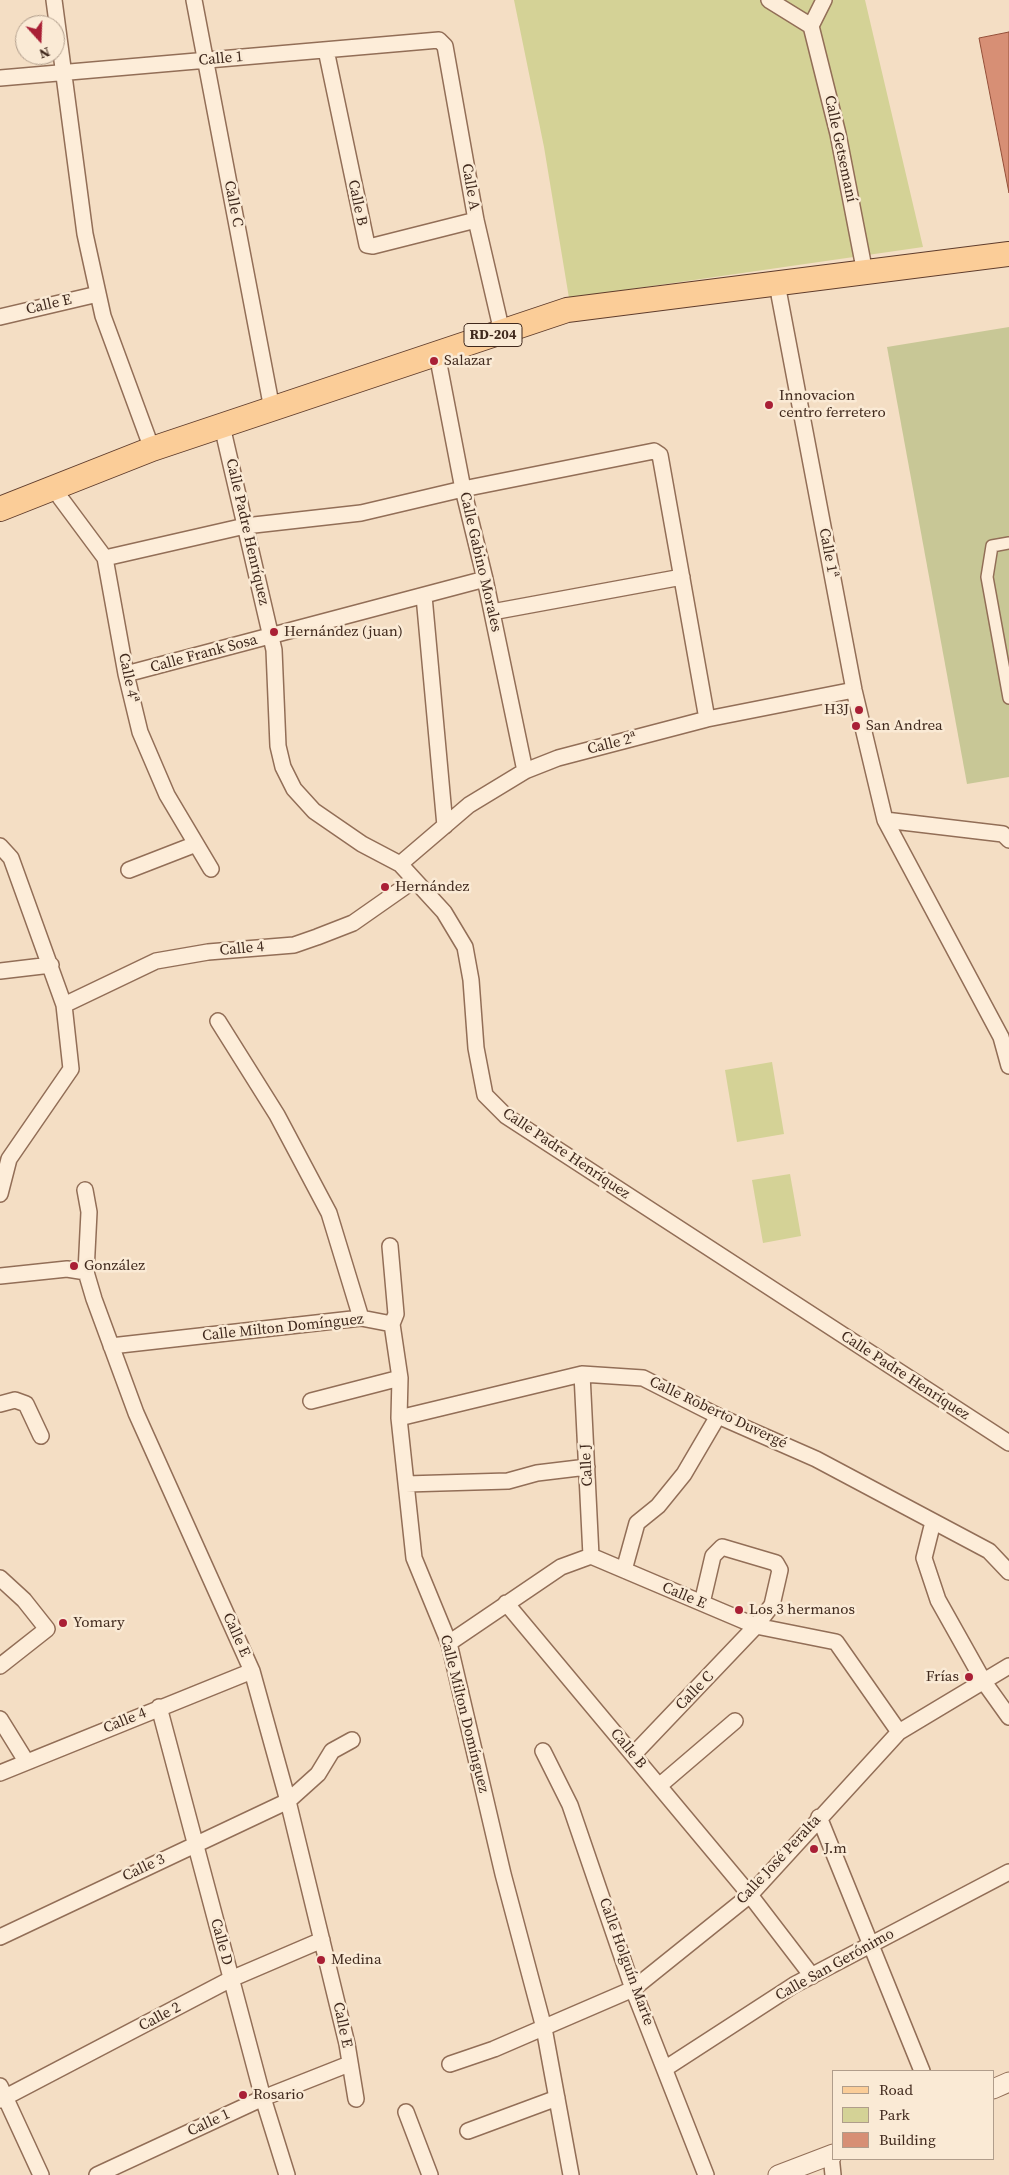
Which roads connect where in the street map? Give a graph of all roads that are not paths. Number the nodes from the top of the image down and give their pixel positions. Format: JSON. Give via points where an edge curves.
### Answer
{"nodes":[{"id":1,"x":54,"y":0,"type":"edge"},
{"id":2,"x":194,"y":0,"type":"edge"},
{"id":3,"x":769,"y":0,"type":"edge"},
{"id":4,"x":824,"y":0,"type":"edge"},
{"id":5,"x":812,"y":26,"type":"junction"},
{"id":6,"x":442,"y":42,"type":"joint"},
{"id":7,"x":326,"y":50,"type":"junction"},
{"id":8,"x":206,"y":60,"type":"junction"},
{"id":9,"x":63,"y":72,"type":"junction"},
{"id":10,"x":0,"y":78,"type":"edge"},
{"id":11,"x":476,"y":220,"type":"junction"},
{"id":12,"x":1009,"y":254,"type":"edge"},
{"id":13,"x":865,"y":273,"type":"junction"},
{"id":14,"x":777,"y":284,"type":"junction"},
{"id":15,"x":98,"y":294,"type":"junction"},
{"id":16,"x":0,"y":317,"type":"edge"},
{"id":17,"x":502,"y":332,"type":"junction"},
{"id":18,"x":437,"y":354,"type":"junction"},
{"id":19,"x":272,"y":409,"type":"junction"},
{"id":20,"x":222,"y":426,"type":"junction"},
{"id":21,"x":152,"y":449,"type":"junction"},
{"id":22,"x":53,"y":488,"type":"junction"},
{"id":23,"x":463,"y":489,"type":"junction"},
{"id":24,"x":0,"y":509,"type":"edge"},
{"id":25,"x":245,"y":526,"type":"junction"},
{"id":26,"x":1009,"y":543,"type":"edge"},
{"id":27,"x":105,"y":558,"type":"junction"},
{"id":28,"x":682,"y":577,"type":"junction"},
{"id":29,"x":485,"y":579,"type":"junction"},
{"id":30,"x":424,"y":596,"type":"junction"},
{"id":31,"x":492,"y":612,"type":"junction"},
{"id":32,"x":271,"y":636,"type":"junction"},
{"id":33,"x":126,"y":674,"type":"junction"},
{"id":34,"x":854,"y":690,"type":"junction"},
{"id":35,"x":1009,"y":698,"type":"edge"},
{"id":36,"x":707,"y":720,"type":"junction"},
{"id":37,"x":525,"y":771,"type":"junction"},
{"id":38,"x":885,"y":820,"type":"junction"},
{"id":39,"x":445,"y":826,"type":"junction"},
{"id":40,"x":1007,"y":835,"type":"edge"},
{"id":41,"x":196,"y":844,"type":"junction"},
{"id":42,"x":0,"y":846,"type":"edge"},
{"id":43,"x":400,"y":864,"type":"junction"},
{"id":44,"x":212,"y":869,"type":"dead end"},
{"id":45,"x":129,"y":870,"type":"dead end"},
{"id":46,"x":414,"y":881,"type":"junction"},
{"id":47,"x":51,"y":966,"type":"junction"},
{"id":48,"x":0,"y":971,"type":"edge"},
{"id":49,"x":64,"y":1005,"type":"junction"},
{"id":50,"x":218,"y":1021,"type":"dead end"},
{"id":51,"x":1005,"y":1038,"type":"edge"},
{"id":52,"x":1009,"y":1066,"type":"edge"},
{"id":53,"x":85,"y":1190,"type":"dead end"},
{"id":54,"x":0,"y":1194,"type":"edge"},
{"id":55,"x":390,"y":1246,"type":"dead end"},
{"id":56,"x":86,"y":1272,"type":"junction"},
{"id":57,"x":0,"y":1276,"type":"edge"},
{"id":58,"x":361,"y":1318,"type":"junction"},
{"id":59,"x":392,"y":1324,"type":"junction"},
{"id":60,"x":111,"y":1346,"type":"junction"},
{"id":61,"x":582,"y":1374,"type":"junction"},
{"id":62,"x":400,"y":1378,"type":"junction"},
{"id":63,"x":311,"y":1401,"type":"dead end"},
{"id":64,"x":0,"y":1404,"type":"edge"},
{"id":65,"x":718,"y":1416,"type":"junction"},
{"id":66,"x":399,"y":1418,"type":"junction"},
{"id":67,"x":41,"y":1436,"type":"dead end"},
{"id":68,"x":1009,"y":1443,"type":"edge"},
{"id":69,"x":587,"y":1467,"type":"junction"},
{"id":70,"x":406,"y":1484,"type":"junction"},
{"id":71,"x":933,"y":1522,"type":"junction"},
{"id":72,"x":591,"y":1556,"type":"junction"},
{"id":73,"x":624,"y":1570,"type":"junction"},
{"id":74,"x":1009,"y":1572,"type":"edge"},
{"id":75,"x":0,"y":1578,"type":"edge"},
{"id":76,"x":506,"y":1603,"type":"junction"},
{"id":77,"x":702,"y":1603,"type":"junction"},
{"id":78,"x":756,"y":1626,"type":"junction"},
{"id":79,"x":449,"y":1643,"type":"junction"},
{"id":80,"x":0,"y":1666,"type":"edge"},
{"id":81,"x":1009,"y":1666,"type":"edge"},
{"id":82,"x":252,"y":1671,"type":"junction"},
{"id":83,"x":984,"y":1682,"type":"junction"},
{"id":84,"x":159,"y":1707,"type":"junction"},
{"id":85,"x":1009,"y":1717,"type":"edge"},
{"id":86,"x":0,"y":1719,"type":"edge"},
{"id":87,"x":735,"y":1721,"type":"dead end"},
{"id":88,"x":899,"y":1732,"type":"junction"},
{"id":89,"x":352,"y":1740,"type":"dead end"},
{"id":90,"x":543,"y":1751,"type":"dead end"},
{"id":91,"x":633,"y":1755,"type":"junction"},
{"id":92,"x":26,"y":1761,"type":"junction"},
{"id":93,"x":0,"y":1773,"type":"edge"},
{"id":94,"x":659,"y":1786,"type":"junction"},
{"id":95,"x":288,"y":1801,"type":"junction"},
{"id":96,"x":819,"y":1817,"type":"junction"},
{"id":97,"x":195,"y":1844,"type":"junction"},
{"id":98,"x":1009,"y":1872,"type":"edge"},
{"id":99,"x":750,"y":1896,"type":"junction"},
{"id":100,"x":0,"y":1937,"type":"edge"},
{"id":101,"x":322,"y":1940,"type":"junction"},
{"id":102,"x":869,"y":1946,"type":"junction"},
{"id":103,"x":812,"y":1976,"type":"junction"},
{"id":104,"x":230,"y":1979,"type":"junction"},
{"id":105,"x":633,"y":1989,"type":"junction"},
{"id":106,"x":544,"y":2028,"type":"junction"},
{"id":107,"x":349,"y":2064,"type":"junction"},
{"id":108,"x":450,"y":2064,"type":"dead end"},
{"id":109,"x":666,"y":2068,"type":"junction"},
{"id":110,"x":922,"y":2070,"type":"edge"},
{"id":111,"x":1009,"y":2082,"type":"edge"},
{"id":112,"x":994,"y":2089,"type":"edge"},
{"id":113,"x":2,"y":2094,"type":"edge"},
{"id":114,"x":263,"y":2098,"type":"junction"},
{"id":115,"x":557,"y":2098,"type":"junction"},
{"id":116,"x":356,"y":2099,"type":"dead end"},
{"id":117,"x":406,"y":2112,"type":"dead end"},
{"id":118,"x":468,"y":2131,"type":"dead end"},
{"id":119,"x":832,"y":2155,"type":"edge"},
{"id":120,"x":832,"y":2160,"type":"edge"},
{"id":121,"x":41,"y":2175,"type":"edge"},
{"id":122,"x":98,"y":2175,"type":"edge"},
{"id":123,"x":287,"y":2175,"type":"edge"},
{"id":124,"x":430,"y":2175,"type":"edge"},
{"id":125,"x":571,"y":2175,"type":"edge"},
{"id":126,"x":706,"y":2175,"type":"edge"},
{"id":127,"x":778,"y":2175,"type":"edge"},
{"id":128,"x":833,"y":2175,"type":"edge"}],
"edges":[{"from":1,"to":9,"type":"street"},
{"from":2,"to":8,"type":"street","name":"Calle C"},
{"from":3,"to":5,"type":"street"},
{"from":4,"to":5,"type":"street"},
{"from":5,"to":13,"type":"street","name":"Calle Getsemaní","via":[[838,134]]},
{"from":6,"to":7,"type":"street","name":"Calle 1"},
{"from":6,"to":11,"type":"street","name":"Calle A"},
{"from":7,"to":8,"type":"street","name":"Calle 1"},
{"from":7,"to":11,"type":"street","name":"Calle B","via":[[367,245]]},
{"from":8,"to":9,"type":"street","name":"Calle 1"},
{"from":8,"to":19,"type":"street","name":"Calle C"},
{"from":9,"to":10,"type":"street","name":"Calle 1"},
{"from":9,"to":15,"type":"street","via":[[85,234]]},
{"from":11,"to":17,"type":"street","name":"Calle A"},
{"from":12,"to":13,"type":"main road","number":"RD-204"},
{"from":13,"to":14,"type":"main road","number":"RD-204"},
{"from":14,"to":17,"type":"main road","number":"RD-204","via":[[567,310]]},
{"from":14,"to":34,"type":"street","name":"Calle 1ª"},
{"from":15,"to":16,"type":"street","name":"Calle E"},
{"from":15,"to":21,"type":"street","via":[[103,316]]},
{"from":17,"to":18,"type":"main road","number":"RD-204"},
{"from":18,"to":19,"type":"main road","number":"RD-204"},
{"from":18,"to":23,"type":"street","name":"Calle Gabino Morales"},
{"from":19,"to":20,"type":"main road","number":"RD-204"},
{"from":20,"to":21,"type":"main road","number":"RD-204"},
{"from":20,"to":25,"type":"street","name":"Calle Padre Henríquez"},
{"from":21,"to":22,"type":"main road","number":"RD-204"},
{"from":22,"to":24,"type":"main road","number":"RD-204"},
{"from":22,"to":27,"type":"street","name":"Calle 4ª"},
{"from":23,"to":25,"type":"street","via":[[361,513]]},
{"from":23,"to":28,"type":"street","via":[[658,452]]},
{"from":23,"to":29,"type":"street","name":"Calle Gabino Morales"},
{"from":25,"to":27,"type":"street"},
{"from":25,"to":32,"type":"street","name":"Calle Padre Henríquez"},
{"from":26,"to":35,"type":"street","via":[[992,546],[987,577]]},
{"from":27,"to":33,"type":"street","name":"Calle 4ª"},
{"from":28,"to":31,"type":"street"},
{"from":28,"to":36,"type":"street"},
{"from":29,"to":30,"type":"street","name":"Calle Frank Sosa"},
{"from":29,"to":31,"type":"street","name":"Calle Gabino Morales"},
{"from":30,"to":32,"type":"street","name":"Calle Frank Sosa"},
{"from":30,"to":39,"type":"street"},
{"from":31,"to":37,"type":"street","name":"Calle Gabino Morales"},
{"from":32,"to":33,"type":"street","name":"Calle Frank Sosa"},
{"from":32,"to":43,"type":"street","name":"Calle Padre Henríquez","via":[[278,746],[283,767],[294,789],[314,811],[362,844]]},
{"from":33,"to":41,"type":"street","name":"Calle 4ª","via":[[140,732],[167,796]]},
{"from":34,"to":36,"type":"street","name":"Calle 2ª"},
{"from":34,"to":38,"type":"street","name":"Calle 1ª"},
{"from":36,"to":37,"type":"street","name":"Calle 2ª","via":[[558,758]]},
{"from":37,"to":39,"type":"street","name":"Calle 2ª","via":[[469,805]]},
{"from":38,"to":40,"type":"street"},
{"from":38,"to":51,"type":"street","name":"Calle 1ª"},
{"from":39,"to":43,"type":"street","name":"Calle 2ª"},
{"from":41,"to":44,"type":"street","name":"Calle 4ª"},
{"from":41,"to":45,"type":"street"},
{"from":42,"to":47,"type":"street","via":[[11,858]]},
{"from":43,"to":46,"type":"street","name":"Calle Padre Henríquez"},
{"from":46,"to":49,"type":"street","name":"Calle 4","via":[[353,923],[317,937],[294,945],[208,952],[156,961]]},
{"from":46,"to":68,"type":"street","name":"Calle Padre Henríquez","via":[[444,912],[465,947],[476,1048],[485,1095],[506,1116]]},
{"from":47,"to":48,"type":"street"},
{"from":47,"to":49,"type":"street"},
{"from":49,"to":54,"type":"street","via":[[71,1069],[9,1159]]},
{"from":50,"to":58,"type":"street","via":[[277,1115],[329,1213]]},
{"from":51,"to":52,"type":"street","name":"Calle 1ª"},
{"from":53,"to":56,"type":"street","via":[[89,1212]]},
{"from":55,"to":59,"type":"street","via":[[396,1314]]},
{"from":56,"to":57,"type":"street","via":[[67,1269]]},
{"from":56,"to":60,"type":"street","name":"Calle E"},
{"from":58,"to":59,"type":"street","name":"Calle Milton Domínguez"},
{"from":58,"to":60,"type":"street","name":"Calle Milton Domínguez"},
{"from":59,"to":62,"type":"street","name":"Calle Milton Domínguez"},
{"from":60,"to":82,"type":"street","name":"Calle E","via":[[136,1413]]},
{"from":61,"to":65,"type":"street","name":"Calle Roberto Duvergé","via":[[643,1378]]},
{"from":61,"to":66,"type":"street","name":"Calle Roberto Duvergé"},
{"from":61,"to":69,"type":"street","name":"Calle J"},
{"from":62,"to":63,"type":"street"},
{"from":62,"to":66,"type":"street","name":"Calle Milton Domínguez"},
{"from":64,"to":67,"type":"street","via":[[16,1400],[26,1404]]},
{"from":65,"to":71,"type":"street","name":"Calle Roberto Duvergé","via":[[816,1459]]},
{"from":65,"to":73,"type":"street","via":[[684,1474],[658,1506],[637,1522]]},
{"from":66,"to":70,"type":"street","name":"Calle Milton Domínguez"},
{"from":69,"to":70,"type":"street","via":[[537,1473],[508,1481]]},
{"from":69,"to":72,"type":"street","name":"Calle J"},
{"from":70,"to":79,"type":"street","name":"Calle Milton Domínguez","via":[[414,1558]]},
{"from":71,"to":74,"type":"street","name":"Calle Roberto Duvergé","via":[[988,1551]]},
{"from":71,"to":83,"type":"street","via":[[924,1558],[938,1600]]},
{"from":72,"to":73,"type":"street","name":"Calle E"},
{"from":72,"to":76,"type":"street","via":[[560,1567]]},
{"from":73,"to":77,"type":"street","name":"Calle E"},
{"from":75,"to":80,"type":"street","via":[[24,1600],[47,1629]]},
{"from":76,"to":79,"type":"street"},
{"from":76,"to":91,"type":"street","name":"Calle B"},
{"from":77,"to":78,"type":"street","name":"Calle E"},
{"from":77,"to":78,"type":"street","name":"Calle C","via":[[716,1550],[722,1547],[776,1563],[780,1570],[772,1605]]},
{"from":78,"to":88,"type":"street","name":"Calle E","via":[[836,1642]]},
{"from":78,"to":91,"type":"street","name":"Calle C"},
{"from":79,"to":106,"type":"street","name":"Calle Milton Domínguez","via":[[503,1874]]},
{"from":81,"to":83,"type":"street","name":"Calle José Peralta"},
{"from":82,"to":84,"type":"street","name":"Calle 4"},
{"from":82,"to":95,"type":"street","name":"Calle E"},
{"from":83,"to":85,"type":"street"},
{"from":83,"to":88,"type":"street","name":"Calle José Peralta"},
{"from":84,"to":92,"type":"street","name":"Calle 4"},
{"from":84,"to":97,"type":"street","name":"Calle D"},
{"from":86,"to":92,"type":"street"},
{"from":87,"to":94,"type":"street"},
{"from":88,"to":96,"type":"street","name":"Calle José Peralta"},
{"from":89,"to":95,"type":"street","name":"Calle 3","via":[[332,1751],[318,1774]]},
{"from":90,"to":105,"type":"street","name":"Calle Holguín Marte","via":[[570,1804]]},
{"from":91,"to":94,"type":"street","name":"Calle B"},
{"from":92,"to":93,"type":"street","name":"Calle 4"},
{"from":94,"to":99,"type":"street","name":"Calle B"},
{"from":95,"to":97,"type":"street","name":"Calle 3"},
{"from":95,"to":101,"type":"street","name":"Calle E"},
{"from":96,"to":99,"type":"street","name":"Calle José Peralta"},
{"from":96,"to":102,"type":"street"},
{"from":97,"to":100,"type":"street","name":"Calle 3"},
{"from":97,"to":104,"type":"street","name":"Calle D"},
{"from":98,"to":102,"type":"street","name":"Calle San Gerónimo"},
{"from":99,"to":103,"type":"street","name":"Calle B"},
{"from":99,"to":105,"type":"street","name":"Calle José Peralta"},
{"from":101,"to":104,"type":"street","name":"Calle 2"},
{"from":101,"to":107,"type":"street","name":"Calle E"},
{"from":102,"to":103,"type":"street","name":"Calle San Gerónimo"},
{"from":102,"to":110,"type":"street"},
{"from":103,"to":109,"type":"street","name":"Calle San Gerónimo"},
{"from":104,"to":113,"type":"street","name":"Calle 2"},
{"from":104,"to":114,"type":"street","name":"Calle D"},
{"from":105,"to":106,"type":"street","name":"Calle José Peralta"},
{"from":105,"to":109,"type":"street","name":"Calle Holguín Marte"},
{"from":106,"to":108,"type":"street","name":"Calle José Peralta","via":[[494,2050]]},
{"from":106,"to":115,"type":"street","name":"Calle Milton Domínguez"},
{"from":107,"to":114,"type":"street","name":"Calle 1"},
{"from":107,"to":116,"type":"street","name":"Calle E"},
{"from":109,"to":126,"type":"street","name":"Calle Holguín Marte"},
{"from":111,"to":112,"type":"street"},
{"from":113,"to":121,"type":"street"},
{"from":114,"to":122,"type":"street","name":"Calle 1"},
{"from":114,"to":123,"type":"street","name":"Calle D"},
{"from":115,"to":118,"type":"street"},
{"from":115,"to":125,"type":"street","name":"Calle Milton Domínguez"},
{"from":117,"to":124,"type":"street"},
{"from":119,"to":127,"type":"street"},
{"from":120,"to":128,"type":"street"}]}
